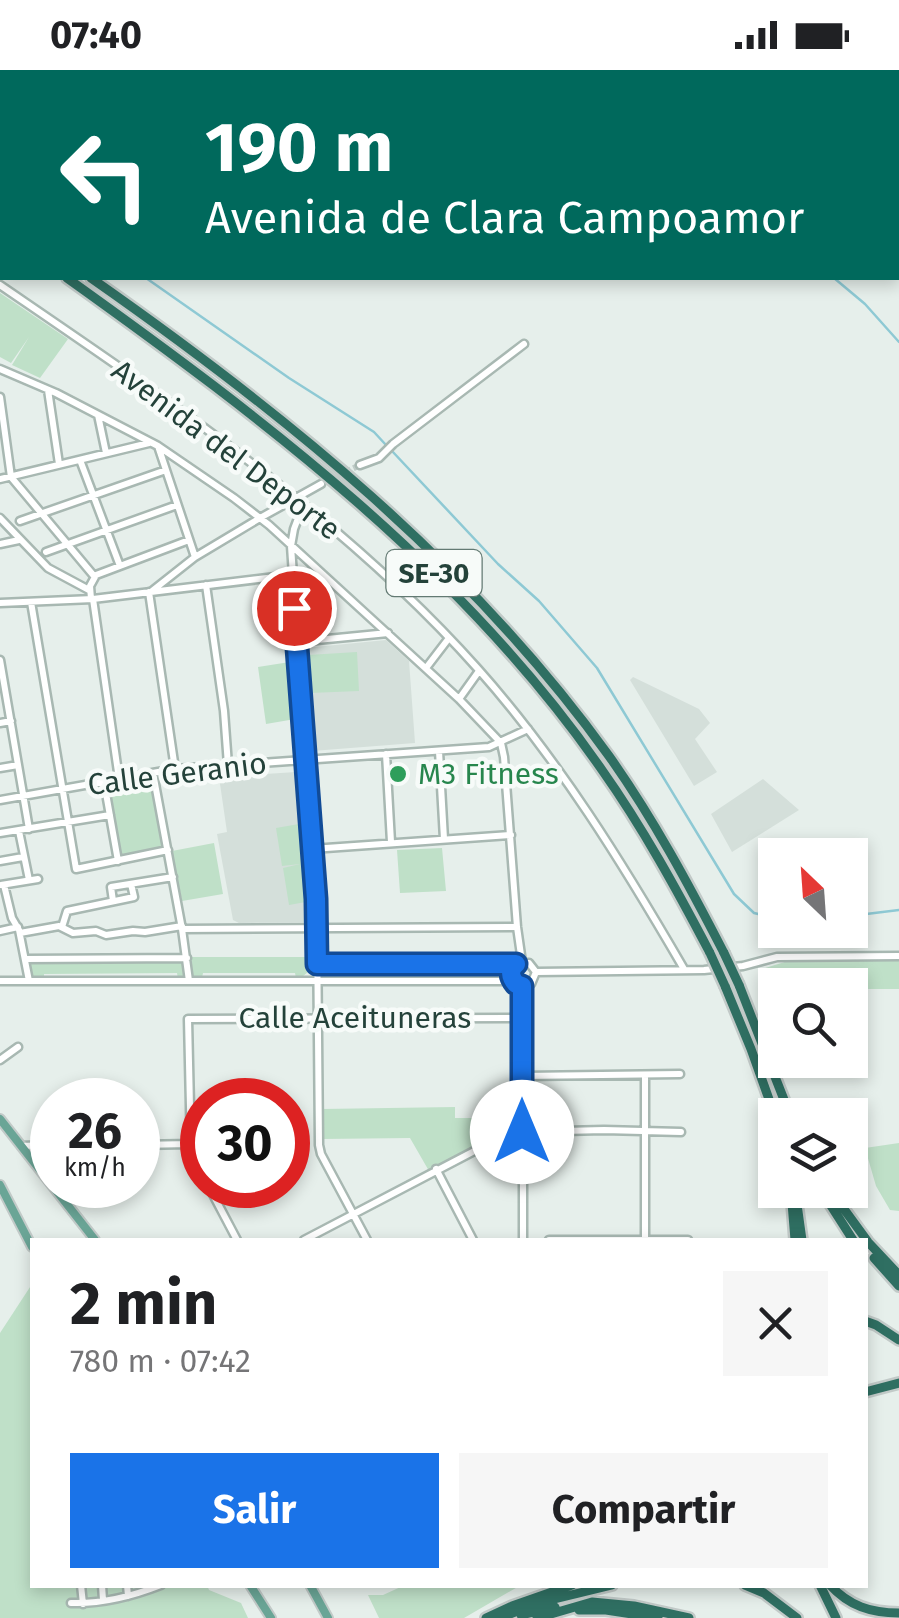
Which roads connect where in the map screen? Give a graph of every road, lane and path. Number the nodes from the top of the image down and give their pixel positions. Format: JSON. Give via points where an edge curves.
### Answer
{"nodes":[{"id":1,"x":70,"y":280,"type":"edge"},
{"id":2,"x":94,"y":280,"type":"edge"},
{"id":3,"x":0,"y":285,"type":"edge"},
{"id":4,"x":524,"y":344,"type":"dead end"},
{"id":5,"x":0,"y":369,"type":"edge"},
{"id":6,"x":48,"y":390,"type":"junction"},
{"id":7,"x":0,"y":400,"type":"edge"},
{"id":8,"x":98,"y":414,"type":"junction"},
{"id":9,"x":155,"y":444,"type":"junction"},
{"id":10,"x":106,"y":453,"type":"junction"},
{"id":11,"x":80,"y":459,"type":"junction"},
{"id":12,"x":59,"y":464,"type":"junction"},
{"id":13,"x":360,"y":465,"type":"tunnel mouth"},
{"id":14,"x":166,"y":470,"type":"junction"},
{"id":15,"x":11,"y":477,"type":"junction"},
{"id":16,"x":0,"y":479,"type":"edge"},
{"id":17,"x":321,"y":484,"type":"tunnel mouth"},
{"id":18,"x":92,"y":495,"type":"junction"},
{"id":19,"x":294,"y":498,"type":"junction"},
{"id":20,"x":177,"y":505,"type":"junction"},
{"id":21,"x":303,"y":505,"type":"junction"},
{"id":22,"x":42,"y":513,"type":"junction"},
{"id":23,"x":0,"y":518,"type":"edge"},
{"id":24,"x":260,"y":518,"type":"junction"},
{"id":25,"x":20,"y":521,"type":"dead end"},
{"id":26,"x":106,"y":530,"type":"junction"},
{"id":27,"x":19,"y":540,"type":"junction"},
{"id":28,"x":189,"y":540,"type":"junction"},
{"id":29,"x":0,"y":544,"type":"edge"},
{"id":30,"x":68,"y":544,"type":"junction"},
{"id":31,"x":290,"y":546,"type":"junction"},
{"id":32,"x":46,"y":552,"type":"dead end"},
{"id":33,"x":195,"y":557,"type":"junction"},
{"id":34,"x":120,"y":566,"type":"junction"},
{"id":35,"x":292,"y":575,"type":"junction"},
{"id":36,"x":94,"y":576,"type":"junction"},
{"id":37,"x":166,"y":580,"type":"junction"},
{"id":38,"x":206,"y":585,"type":"junction"},
{"id":39,"x":170,"y":590,"type":"junction"},
{"id":40,"x":150,"y":592,"type":"junction"},
{"id":41,"x":91,"y":596,"type":"junction"},
{"id":42,"x":0,"y":602,"type":"edge"},
{"id":43,"x":31,"y":602,"type":"junction"},
{"id":44,"x":388,"y":633,"type":"junction"},
{"id":45,"x":449,"y":638,"type":"junction"},
{"id":46,"x":297,"y":642,"type":"junction"},
{"id":47,"x":0,"y":660,"type":"edge"},
{"id":48,"x":426,"y":668,"type":"junction"},
{"id":49,"x":480,"y":671,"type":"junction"},
{"id":50,"x":2,"y":677,"type":"edge"},
{"id":51,"x":459,"y":699,"type":"junction"},
{"id":52,"x":11,"y":721,"type":"junction"},
{"id":53,"x":0,"y":723,"type":"edge"},
{"id":54,"x":528,"y":729,"type":"junction"},
{"id":55,"x":501,"y":744,"type":"junction"},
{"id":56,"x":438,"y":750,"type":"junction"},
{"id":57,"x":386,"y":754,"type":"junction"},
{"id":58,"x":306,"y":759,"type":"junction"},
{"id":59,"x":18,"y":765,"type":"junction"},
{"id":60,"x":228,"y":765,"type":"junction"},
{"id":61,"x":0,"y":768,"type":"edge"},
{"id":62,"x":174,"y":769,"type":"junction"},
{"id":63,"x":153,"y":773,"type":"junction"},
{"id":64,"x":119,"y":779,"type":"junction"},
{"id":65,"x":104,"y":782,"type":"junction"},
{"id":66,"x":62,"y":789,"type":"junction"},
{"id":67,"x":24,"y":796,"type":"junction"},
{"id":68,"x":0,"y":800,"type":"edge"},
{"id":69,"x":110,"y":815,"type":"junction"},
{"id":70,"x":68,"y":822,"type":"junction"},
{"id":71,"x":30,"y":829,"type":"junction"},
{"id":72,"x":19,"y":830,"type":"junction"},
{"id":73,"x":0,"y":833,"type":"edge"},
{"id":74,"x":511,"y":835,"type":"junction"},
{"id":75,"x":444,"y":839,"type":"junction"},
{"id":76,"x":391,"y":843,"type":"junction"},
{"id":77,"x":312,"y":849,"type":"junction"},
{"id":78,"x":168,"y":850,"type":"junction"},
{"id":79,"x":24,"y":857,"type":"junction"},
{"id":80,"x":0,"y":861,"type":"edge"},
{"id":81,"x":118,"y":861,"type":"junction"},
{"id":82,"x":173,"y":878,"type":"junction"},
{"id":83,"x":131,"y":884,"type":"junction"},
{"id":84,"x":2,"y":885,"type":"edge"},
{"id":85,"x":113,"y":901,"type":"junction"},
{"id":86,"x":62,"y":927,"type":"junction"},
{"id":87,"x":517,"y":927,"type":"junction"},
{"id":88,"x":182,"y":928,"type":"junction"},
{"id":89,"x":317,"y":928,"type":"junction"},
{"id":90,"x":0,"y":930,"type":"edge"},
{"id":91,"x":19,"y":930,"type":"junction"},
{"id":92,"x":899,"y":956,"type":"edge"},
{"id":93,"x":187,"y":958,"type":"junction"},
{"id":94,"x":25,"y":959,"type":"junction"},
{"id":95,"x":519,"y":963,"type":"junction"},
{"id":96,"x":317,"y":965,"type":"junction"},
{"id":97,"x":684,"y":969,"type":"junction"},
{"id":98,"x":536,"y":972,"type":"junction"},
{"id":99,"x":0,"y":981,"type":"edge"},
{"id":100,"x":29,"y":981,"type":"junction"},
{"id":101,"x":189,"y":981,"type":"junction"},
{"id":102,"x":513,"y":981,"type":"junction"},
{"id":103,"x":296,"y":982,"type":"junction"},
{"id":104,"x":317,"y":982,"type":"junction"},
{"id":105,"x":522,"y":986,"type":"junction"},
{"id":106,"x":522,"y":1018,"type":"junction"},
{"id":107,"x":318,"y":1019,"type":"junction"},
{"id":108,"x":18,"y":1047,"type":"dead end"},
{"id":109,"x":0,"y":1060,"type":"edge"},
{"id":110,"x":680,"y":1074,"type":"dead end"},
{"id":111,"x":645,"y":1075,"type":"junction"},
{"id":112,"x":522,"y":1076,"type":"junction"},
{"id":113,"x":189,"y":1078,"type":"edge"},
{"id":114,"x":769,"y":1098,"type":"edge"},
{"id":115,"x":783,"y":1098,"type":"edge"},
{"id":116,"x":0,"y":1119,"type":"edge"},
{"id":117,"x":522,"y":1129,"type":"junction"},
{"id":118,"x":645,"y":1131,"type":"junction"},
{"id":119,"x":682,"y":1132,"type":"dead end"},
{"id":120,"x":21,"y":1146,"type":"junction"},
{"id":121,"x":30,"y":1146,"type":"edge"},
{"id":122,"x":436,"y":1170,"type":"junction"},
{"id":123,"x":0,"y":1185,"type":"edge"},
{"id":124,"x":220,"y":1208,"type":"edge"},
{"id":125,"x":795,"y":1208,"type":"edge"},
{"id":126,"x":837,"y":1208,"type":"edge"},
{"id":127,"x":841,"y":1208,"type":"edge"},
{"id":128,"x":353,"y":1214,"type":"junction"},
{"id":129,"x":93,"y":1238,"type":"edge"},
{"id":130,"x":236,"y":1238,"type":"edge"},
{"id":131,"x":308,"y":1238,"type":"edge"},
{"id":132,"x":366,"y":1238,"type":"edge"},
{"id":133,"x":472,"y":1238,"type":"edge"},
{"id":134,"x":523,"y":1238,"type":"edge"},
{"id":135,"x":646,"y":1238,"type":"edge"},
{"id":136,"x":799,"y":1238,"type":"edge"},
{"id":137,"x":855,"y":1238,"type":"edge"},
{"id":138,"x":865,"y":1238,"type":"edge"},
{"id":139,"x":868,"y":1242,"type":"edge"},
{"id":140,"x":30,"y":1243,"type":"edge"},
{"id":141,"x":868,"y":1251,"type":"edge"},
{"id":142,"x":868,"y":1258,"type":"edge"},
{"id":143,"x":899,"y":1276,"type":"edge"},
{"id":144,"x":899,"y":1289,"type":"edge"},
{"id":145,"x":868,"y":1322,"type":"edge"},
{"id":146,"x":899,"y":1340,"type":"edge"},
{"id":147,"x":899,"y":1380,"type":"edge"},
{"id":148,"x":868,"y":1388,"type":"edge"},
{"id":149,"x":81,"y":1588,"type":"edge"},
{"id":150,"x":102,"y":1588,"type":"edge"},
{"id":151,"x":127,"y":1588,"type":"edge"},
{"id":152,"x":150,"y":1588,"type":"edge"},
{"id":153,"x":252,"y":1588,"type":"edge"},
{"id":154,"x":312,"y":1588,"type":"edge"},
{"id":155,"x":545,"y":1588,"type":"edge"},
{"id":156,"x":564,"y":1588,"type":"edge"},
{"id":157,"x":600,"y":1588,"type":"edge"},
{"id":158,"x":751,"y":1588,"type":"edge"},
{"id":159,"x":821,"y":1588,"type":"edge"},
{"id":160,"x":834,"y":1588,"type":"edge"},
{"id":161,"x":128,"y":1596,"type":"junction"},
{"id":162,"x":103,"y":1600,"type":"junction"},
{"id":163,"x":592,"y":1602,"type":"junction"},
{"id":164,"x":71,"y":1604,"type":"dead end"},
{"id":165,"x":83,"y":1604,"type":"junction"},
{"id":166,"x":562,"y":1611,"type":"junction"},
{"id":167,"x":899,"y":1613,"type":"edge"},
{"id":168,"x":271,"y":1618,"type":"edge"},
{"id":169,"x":328,"y":1618,"type":"edge"},
{"id":170,"x":482,"y":1618,"type":"edge"},
{"id":171,"x":500,"y":1618,"type":"edge"},
{"id":172,"x":512,"y":1618,"type":"edge"},
{"id":173,"x":537,"y":1618,"type":"edge"},
{"id":174,"x":658,"y":1618,"type":"edge"},
{"id":175,"x":689,"y":1618,"type":"edge"},
{"id":176,"x":797,"y":1618,"type":"edge"},
{"id":177,"x":836,"y":1618,"type":"edge"}],
"edges":[{"from":1,"to":114,"type":"highway","number":"SE-30","bridge":true,"via":[[265,424],[380,522],[533,680],[601,769],[670,879],[725,986]]},
{"from":2,"to":115,"type":"highway","number":"SE-30","bridge":true,"via":[[378,502],[476,596],[554,684],[662,837],[739,985]]},
{"from":3,"to":19,"type":"street","name":"Avenida del Deporte"},
{"from":4,"to":13,"type":"street","via":[[379,458]]},
{"from":5,"to":6,"type":"street"},
{"from":6,"to":8,"type":"street"},
{"from":6,"to":12,"type":"street"},
{"from":7,"to":15,"type":"street"},
{"from":8,"to":9,"type":"street"},
{"from":8,"to":10,"type":"street"},
{"from":9,"to":10,"type":"street"},
{"from":9,"to":14,"type":"street"},
{"from":9,"to":24,"type":"street"},
{"from":10,"to":11,"type":"street"},
{"from":11,"to":12,"type":"street"},
{"from":11,"to":18,"type":"street"},
{"from":12,"to":15,"type":"street"},
{"from":14,"to":18,"type":"street"},
{"from":14,"to":20,"type":"street"},
{"from":15,"to":16,"type":"street"},
{"from":15,"to":22,"type":"street"},
{"from":17,"to":19,"type":"street"},
{"from":18,"to":22,"type":"street"},
{"from":18,"to":26,"type":"street"},
{"from":19,"to":21,"type":"street","name":"Avenida del Deporte"},
{"from":19,"to":24,"type":"street"},
{"from":20,"to":26,"type":"street"},
{"from":20,"to":28,"type":"street"},
{"from":21,"to":31,"type":"street"},
{"from":21,"to":45,"type":"street","name":"Avenida del Deporte"},
{"from":22,"to":25,"type":"street"},
{"from":22,"to":30,"type":"street"},
{"from":23,"to":27,"type":"street"},
{"from":24,"to":31,"type":"street"},
{"from":24,"to":33,"type":"street"},
{"from":26,"to":30,"type":"street"},
{"from":26,"to":34,"type":"street"},
{"from":27,"to":29,"type":"street"},
{"from":27,"to":41,"type":"street"},
{"from":28,"to":33,"type":"street"},
{"from":28,"to":34,"type":"street"},
{"from":30,"to":32,"type":"street"},
{"from":30,"to":36,"type":"street"},
{"from":31,"to":35,"type":"street"},
{"from":31,"to":44,"type":"street"},
{"from":33,"to":37,"type":"street"},
{"from":34,"to":36,"type":"street"},
{"from":35,"to":38,"type":"street"},
{"from":35,"to":46,"type":"street"},
{"from":36,"to":41,"type":"street"},
{"from":37,"to":39,"type":"street"},
{"from":37,"to":40,"type":"street"},
{"from":38,"to":39,"type":"street"},
{"from":38,"to":60,"type":"street"},
{"from":39,"to":40,"type":"street"},
{"from":40,"to":41,"type":"street"},
{"from":40,"to":62,"type":"street"},
{"from":41,"to":43,"type":"street"},
{"from":41,"to":64,"type":"street"},
{"from":42,"to":43,"type":"street"},
{"from":43,"to":66,"type":"street"},
{"from":44,"to":46,"type":"street"},
{"from":44,"to":48,"type":"street"},
{"from":45,"to":48,"type":"street"},
{"from":45,"to":49,"type":"street","name":"Avenida del Deporte"},
{"from":46,"to":58,"type":"street"},
{"from":47,"to":50,"type":"street"},
{"from":48,"to":51,"type":"street"},
{"from":49,"to":51,"type":"street"},
{"from":49,"to":54,"type":"street","name":"Avenida del Deporte"},
{"from":50,"to":52,"type":"street"},
{"from":51,"to":55,"type":"street"},
{"from":52,"to":53,"type":"street"},
{"from":52,"to":59,"type":"street"},
{"from":54,"to":55,"type":"street","name":"Calle Geranio"},
{"from":54,"to":97,"type":"street","name":"Avenida del Deporte","via":[[605,838]]},
{"from":55,"to":56,"type":"street","name":"Calle Geranio"},
{"from":55,"to":74,"type":"street"},
{"from":56,"to":57,"type":"street","name":"Calle Geranio"},
{"from":56,"to":75,"type":"street"},
{"from":57,"to":58,"type":"street","name":"Calle Geranio"},
{"from":57,"to":76,"type":"street"},
{"from":58,"to":60,"type":"street","name":"Calle Geranio"},
{"from":58,"to":77,"type":"street"},
{"from":59,"to":61,"type":"street"},
{"from":59,"to":67,"type":"street"},
{"from":60,"to":62,"type":"street","name":"Calle Geranio"},
{"from":62,"to":63,"type":"street","name":"Calle Geranio"},
{"from":63,"to":64,"type":"street","name":"Calle Geranio"},
{"from":63,"to":78,"type":"street"},
{"from":64,"to":65,"type":"street","name":"Calle Geranio"},
{"from":65,"to":66,"type":"street","name":"Calle Geranio"},
{"from":65,"to":69,"type":"street"},
{"from":66,"to":67,"type":"street","name":"Calle Geranio"},
{"from":66,"to":70,"type":"street"},
{"from":67,"to":68,"type":"street","name":"Calle Geranio"},
{"from":67,"to":71,"type":"street"},
{"from":69,"to":70,"type":"street"},
{"from":69,"to":81,"type":"street"},
{"from":70,"to":71,"type":"street"},
{"from":70,"to":81,"type":"street","via":[[76,869]]},
{"from":71,"to":72,"type":"street"},
{"from":72,"to":73,"type":"street"},
{"from":72,"to":79,"type":"street"},
{"from":74,"to":75,"type":"street"},
{"from":74,"to":87,"type":"street"},
{"from":75,"to":76,"type":"street"},
{"from":76,"to":77,"type":"street"},
{"from":77,"to":89,"type":"street"},
{"from":78,"to":81,"type":"street"},
{"from":78,"to":82,"type":"street"},
{"from":79,"to":80,"type":"street"},
{"from":79,"to":84,"type":"street","via":[[33,880]]},
{"from":82,"to":83,"type":"street"},
{"from":82,"to":88,"type":"street"},
{"from":83,"to":85,"type":"street","via":[[111,887]]},
{"from":83,"to":85,"type":"street","via":[[134,897]]},
{"from":84,"to":91,"type":"street"},
{"from":85,"to":86,"type":"street","via":[[65,912]]},
{"from":86,"to":88,"type":"street","via":[[106,935]]},
{"from":86,"to":91,"type":"street"},
{"from":87,"to":89,"type":"street"},
{"from":87,"to":95,"type":"street"},
{"from":88,"to":89,"type":"street"},
{"from":88,"to":93,"type":"street"},
{"from":89,"to":96,"type":"street"},
{"from":90,"to":91,"type":"street"},
{"from":91,"to":94,"type":"street"},
{"from":92,"to":97,"type":"street","via":[[777,957]]},
{"from":93,"to":94,"type":"street"},
{"from":93,"to":101,"type":"street"},
{"from":94,"to":100,"type":"street"},
{"from":95,"to":96,"type":"street"},
{"from":95,"to":98,"type":"street"},
{"from":95,"to":102,"type":"street"},
{"from":96,"to":103,"type":"street"},
{"from":96,"to":104,"type":"street"},
{"from":97,"to":98,"type":"street"},
{"from":98,"to":105,"type":"street"},
{"from":99,"to":100,"type":"street"},
{"from":100,"to":101,"type":"street"},
{"from":101,"to":103,"type":"street"},
{"from":102,"to":104,"type":"street"},
{"from":102,"to":105,"type":"street"},
{"from":103,"to":104,"type":"street"},
{"from":104,"to":107,"type":"street"},
{"from":105,"to":106,"type":"street"},
{"from":106,"to":107,"type":"street","name":"Calle Aceituneras"},
{"from":106,"to":112,"type":"street"},
{"from":107,"to":113,"type":"street","name":"Calle Aceituneras","via":[[188,1019]]},
{"from":107,"to":128,"type":"street","via":[[320,1147]]},
{"from":108,"to":109,"type":"street"},
{"from":110,"to":111,"type":"street"},
{"from":111,"to":112,"type":"street"},
{"from":111,"to":118,"type":"street"},
{"from":112,"to":117,"type":"street"},
{"from":116,"to":120,"type":"main road"},
{"from":117,"to":118,"type":"street"},
{"from":117,"to":122,"type":"street"},
{"from":117,"to":134,"type":"street"},
{"from":118,"to":119,"type":"street"},
{"from":118,"to":135,"type":"street"},
{"from":120,"to":121,"type":"street"},
{"from":120,"to":129,"type":"main road"},
{"from":122,"to":128,"type":"street"},
{"from":122,"to":133,"type":"street"},
{"from":123,"to":140,"type":"main road"},
{"from":124,"to":130,"type":"street"},
{"from":125,"to":136,"type":"highway"},
{"from":126,"to":137,"type":"highway"},
{"from":127,"to":138,"type":"highway"},
{"from":128,"to":131,"type":"street"},
{"from":128,"to":132,"type":"street"},
{"from":139,"to":143,"type":"highway"},
{"from":141,"to":144,"type":"highway"},
{"from":142,"to":144,"type":"highway"},
{"from":145,"to":146,"type":"highway"},
{"from":147,"to":148,"type":"highway"},
{"from":149,"to":165,"type":"street"},
{"from":150,"to":162,"type":"street"},
{"from":151,"to":161,"type":"street"},
{"from":152,"to":161,"type":"street"},
{"from":153,"to":168,"type":"main road"},
{"from":154,"to":169,"type":"main road"},
{"from":155,"to":170,"type":"highway"},
{"from":156,"to":170,"type":"highway"},
{"from":157,"to":171,"type":"highway"},
{"from":158,"to":176,"type":"highway"},
{"from":159,"to":177,"type":"highway"},
{"from":160,"to":167,"type":"highway","via":[[856,1606]]},
{"from":161,"to":162,"type":"street"},
{"from":162,"to":165,"type":"street"},
{"from":163,"to":166,"type":"highway"},
{"from":163,"to":172,"type":"highway"},
{"from":163,"to":175,"type":"highway"},
{"from":164,"to":165,"type":"street"},
{"from":166,"to":173,"type":"highway"},
{"from":166,"to":174,"type":"highway"}]}
